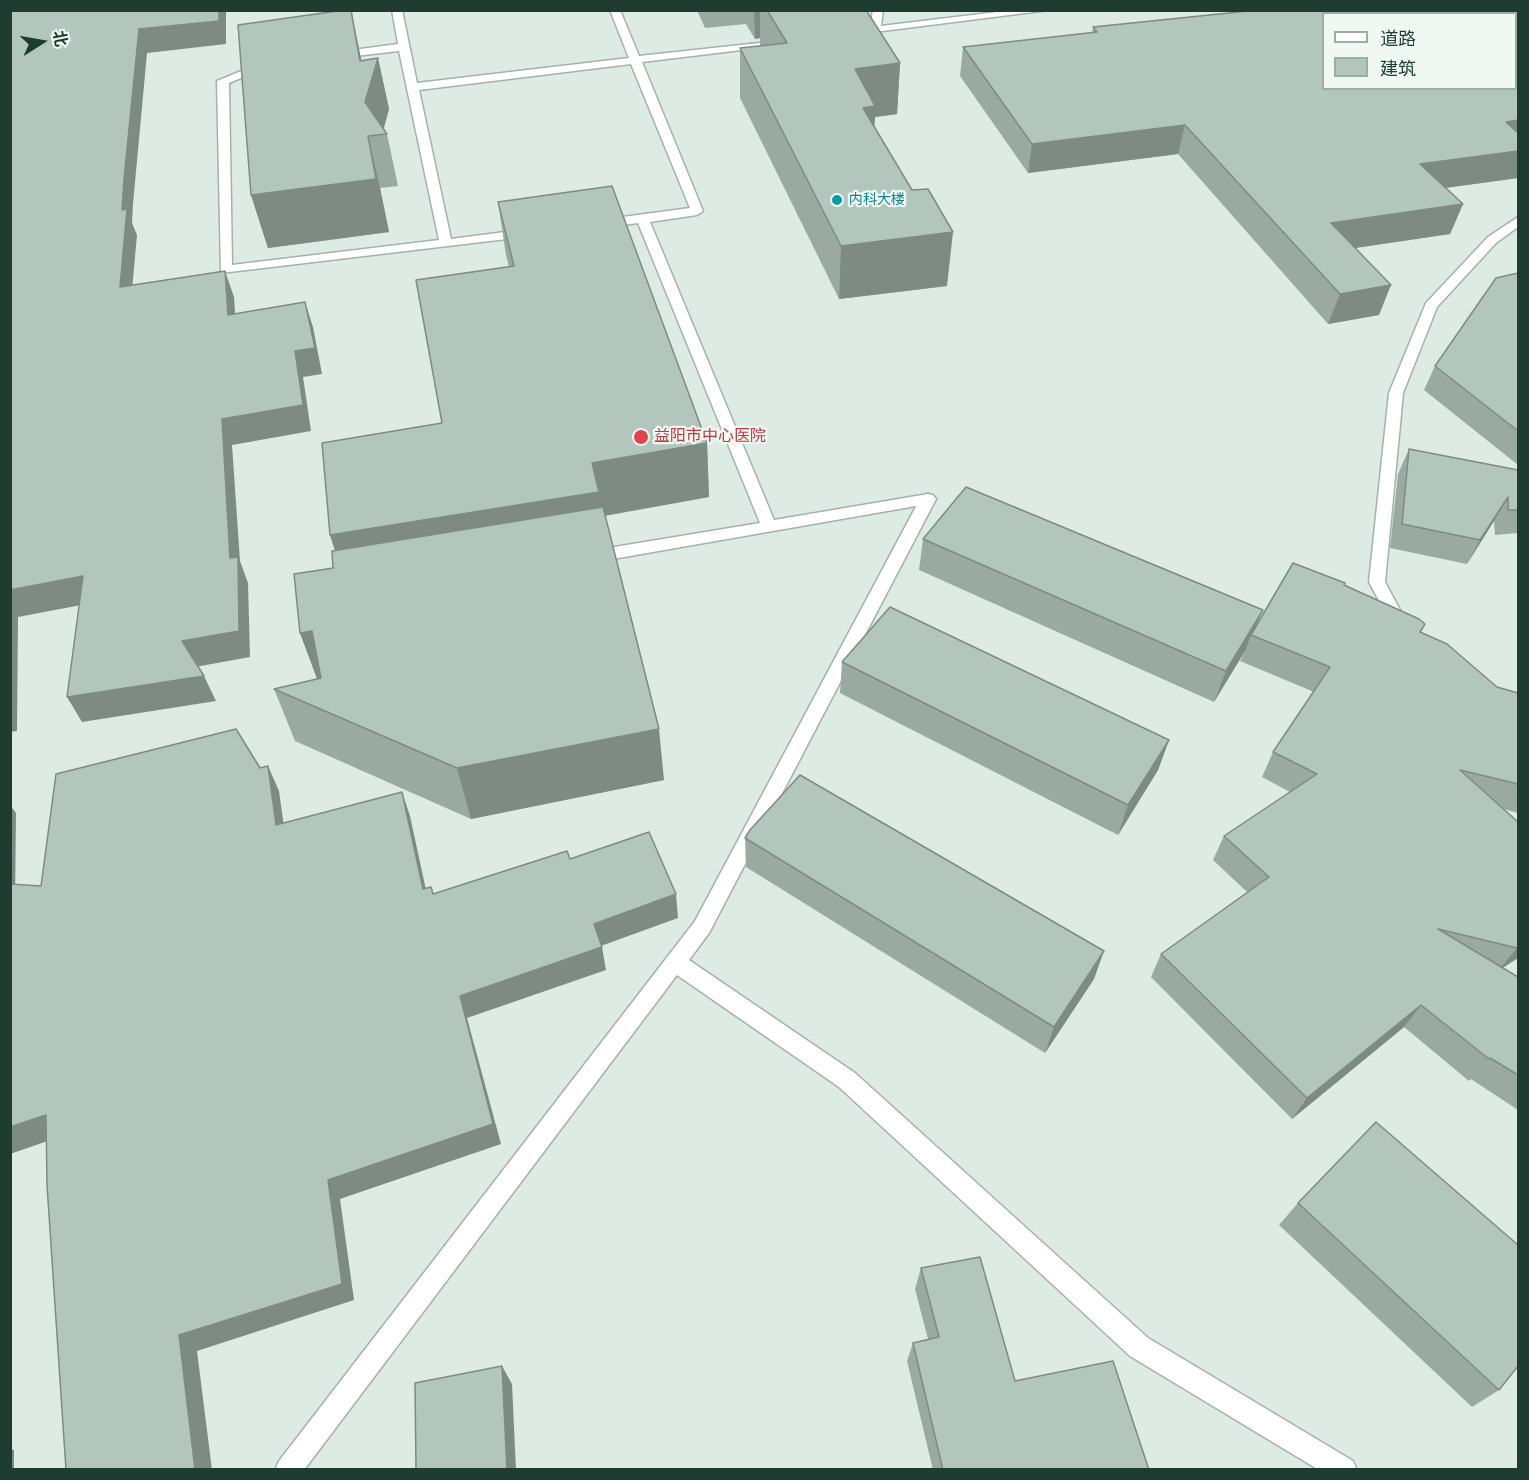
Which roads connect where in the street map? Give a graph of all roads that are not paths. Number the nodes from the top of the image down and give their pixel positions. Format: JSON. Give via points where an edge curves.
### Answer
{"nodes":[{"id":1,"x":397,"y":10,"type":"edge"},
{"id":2,"x":615,"y":10,"type":"edge"},
{"id":3,"x":878,"y":10,"type":"edge"},
{"id":4,"x":1044,"y":10,"type":"edge"},
{"id":5,"x":875,"y":30,"type":"junction"},
{"id":6,"x":848,"y":34,"type":"edge"},
{"id":7,"x":801,"y":39,"type":"edge"},
{"id":8,"x":404,"y":47,"type":"junction"},
{"id":9,"x":325,"y":57,"type":"edge"},
{"id":10,"x":636,"y":60,"type":"junction"},
{"id":11,"x":280,"y":63,"type":"edge"},
{"id":12,"x":414,"y":87,"type":"junction"},
{"id":13,"x":644,"y":219,"type":"junction"},
{"id":14,"x":1518,"y":221,"type":"edge"},
{"id":15,"x":585,"y":226,"type":"edge"},
{"id":16,"x":539,"y":231,"type":"edge"},
{"id":17,"x":446,"y":243,"type":"junction"},
{"id":18,"x":769,"y":526,"type":"junction"},
{"id":19,"x":570,"y":560,"type":"edge"},
{"id":20,"x":1411,"y":639,"type":"edge"},
{"id":21,"x":675,"y":962,"type":"junction"},
{"id":22,"x":288,"y":1470,"type":"edge"},
{"id":23,"x":1344,"y":1470,"type":"edge"}],
"edges":[{"from":1,"to":8,"type":"street"},
{"from":2,"to":10,"type":"street"},
{"from":3,"to":5,"type":"street"},
{"from":4,"to":5,"type":"street"},
{"from":5,"to":6,"type":"street"},
{"from":7,"to":10,"type":"street"},
{"from":8,"to":9,"type":"street"},
{"from":8,"to":12,"type":"street"},
{"from":10,"to":12,"type":"street"},
{"from":10,"to":13,"type":"street","via":[[697,211]]},
{"from":11,"to":17,"type":"street","via":[[257,66],[223,81],[226,270]]},
{"from":12,"to":17,"type":"street"},
{"from":13,"to":15,"type":"street"},
{"from":13,"to":18,"type":"street"},
{"from":14,"to":20,"type":"street","via":[[1492,240],[1431,306],[1396,393],[1377,582]]},
{"from":16,"to":17,"type":"street"},
{"from":18,"to":19,"type":"street"},
{"from":18,"to":21,"type":"street","via":[[928,499],[702,927]]},
{"from":21,"to":22,"type":"street"},
{"from":21,"to":23,"type":"street","via":[[847,1080],[1139,1347]]}]}
